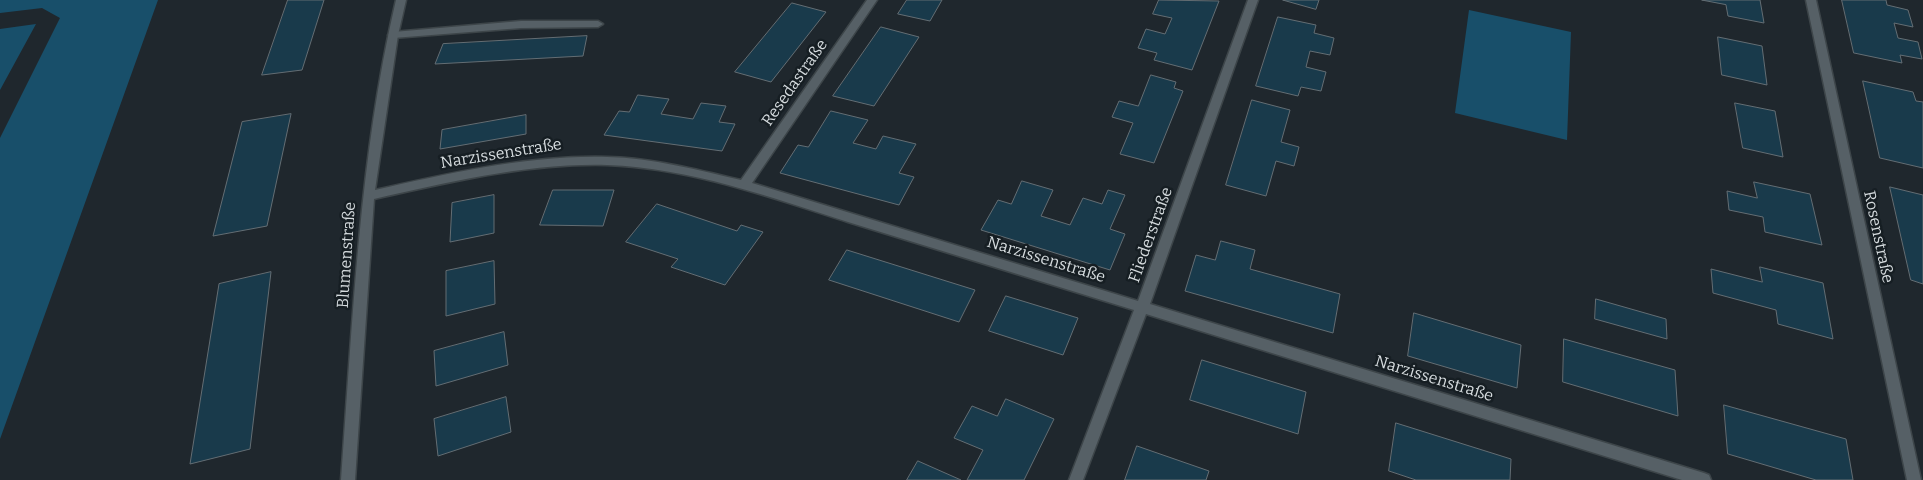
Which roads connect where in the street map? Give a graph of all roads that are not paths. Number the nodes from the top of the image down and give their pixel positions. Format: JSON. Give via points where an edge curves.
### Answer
{"nodes":[{"id":1,"x":401,"y":0,"type":"edge"},
{"id":2,"x":872,"y":0,"type":"edge"},
{"id":3,"x":1253,"y":0,"type":"edge"},
{"id":4,"x":1811,"y":0,"type":"edge"},
{"id":5,"x":598,"y":24,"type":"dead end"},
{"id":6,"x":393,"y":35,"type":"junction"},
{"id":7,"x":744,"y":185,"type":"junction"},
{"id":8,"x":368,"y":196,"type":"junction"},
{"id":9,"x":1142,"y":308,"type":"junction"},
{"id":10,"x":348,"y":480,"type":"edge"},
{"id":11,"x":1076,"y":480,"type":"edge"},
{"id":12,"x":1704,"y":480,"type":"edge"},
{"id":13,"x":1914,"y":480,"type":"edge"}],
"edges":[{"from":1,"to":6,"type":"street","name":"Blumenstraße"},
{"from":2,"to":7,"type":"street","name":"Resedastraße"},
{"from":3,"to":9,"type":"street","name":"Fliederstraße"},
{"from":4,"to":13,"type":"street","name":"Rosenstraße"},
{"from":5,"to":6,"type":"street","via":[[498,25]]},
{"from":6,"to":8,"type":"street","name":"Blumenstraße"},
{"from":7,"to":8,"type":"street","name":"Narzissenstraße","via":[[642,163],[574,161],[534,163],[474,173]]},
{"from":7,"to":9,"type":"street","name":"Narzissenstraße"},
{"from":8,"to":10,"type":"street","name":"Blumenstraße"},
{"from":9,"to":11,"type":"street","name":"Fliederstraße"},
{"from":9,"to":12,"type":"street","name":"Narzissenstraße"}]}
